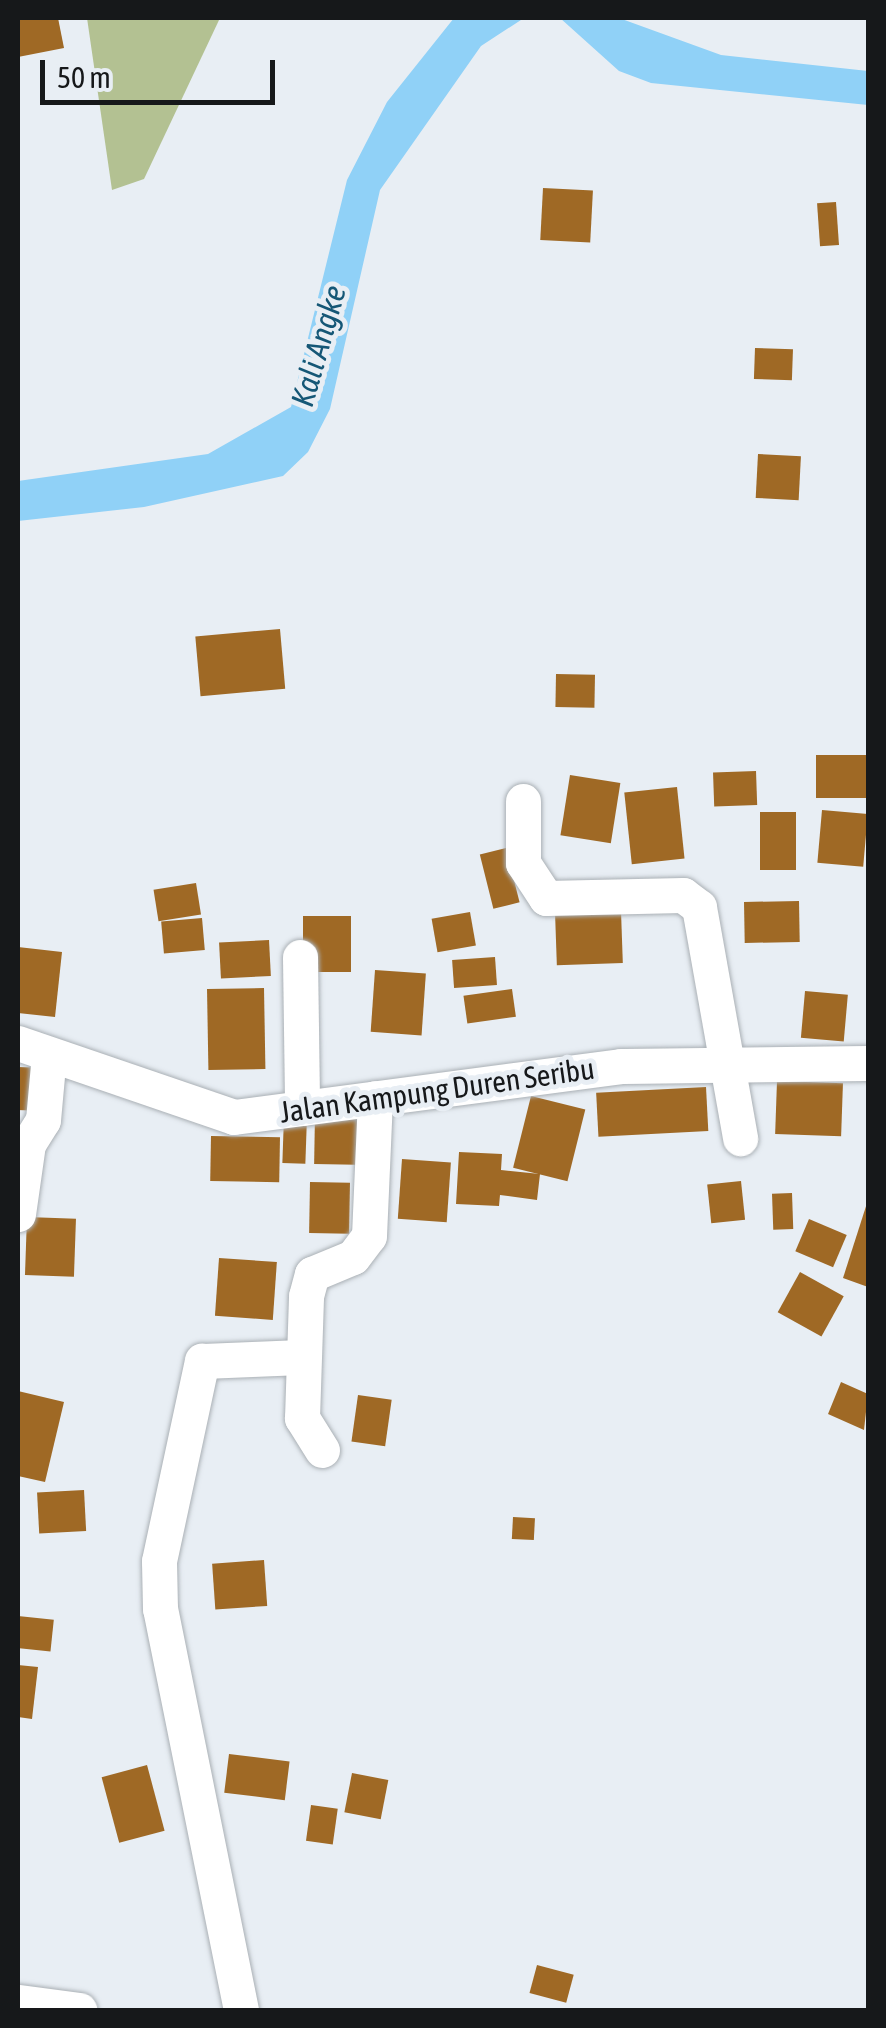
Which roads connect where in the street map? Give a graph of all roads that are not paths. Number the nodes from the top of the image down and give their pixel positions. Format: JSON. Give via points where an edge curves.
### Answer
{"nodes":[{"id":1,"x":523,"y":801,"type":"dead end"},
{"id":2,"x":300,"y":957,"type":"dead end"},
{"id":3,"x":33,"y":1048,"type":"edge"},
{"id":4,"x":868,"y":1063,"type":"edge"},
{"id":5,"x":726,"y":1065,"type":"junction"},
{"id":6,"x":375,"y":1098,"type":"junction"},
{"id":7,"x":302,"y":1108,"type":"junction"},
{"id":8,"x":740,"y":1138,"type":"dead end"},
{"id":9,"x":18,"y":1214,"type":"edge"},
{"id":10,"x":302,"y":1357,"type":"junction"},
{"id":11,"x":322,"y":1450,"type":"dead end"},
{"id":12,"x":18,"y":2002,"type":"edge"},
{"id":13,"x":79,"y":2010,"type":"edge"},
{"id":14,"x":241,"y":2010,"type":"edge"}],
"edges":[{"from":1,"to":5,"type":"street","via":[[523,863],[546,898],[693,898]]},
{"from":2,"to":7,"type":"street"},
{"from":3,"to":7,"type":"street","name":"Jalan Kampung Duren Seribu","via":[[234,1117]]},
{"from":3,"to":9,"type":"street","via":[[45,1110],[28,1144]]},
{"from":4,"to":5,"type":"street","name":"Jalan Kampung Duren Seribu"},
{"from":5,"to":6,"type":"street","name":"Jalan Kampung Duren Seribu","via":[[620,1066]]},
{"from":5,"to":8,"type":"street"},
{"from":6,"to":7,"type":"street","name":"Jalan Kampung Duren Seribu"},
{"from":6,"to":10,"type":"street","via":[[369,1236],[353,1256],[312,1274]]},
{"from":10,"to":11,"type":"street","via":[[302,1418]]},
{"from":10,"to":14,"type":"street","via":[[202,1361],[160,1561],[160,1609]]},
{"from":12,"to":13,"type":"street"}]}
